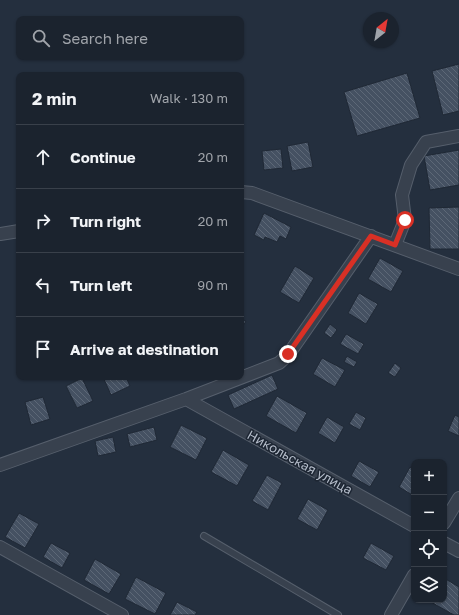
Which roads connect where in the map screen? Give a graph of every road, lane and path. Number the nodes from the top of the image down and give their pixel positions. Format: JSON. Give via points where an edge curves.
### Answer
{"nodes":[{"id":1,"x":459,"y":136,"type":"edge"},
{"id":2,"x":244,"y":192,"type":"edge"},
{"id":3,"x":16,"y":231,"type":"edge"},
{"id":4,"x":0,"y":234,"type":"edge"},
{"id":5,"x":371,"y":236,"type":"junction"},
{"id":6,"x":395,"y":245,"type":"junction"},
{"id":7,"x":459,"y":269,"type":"edge"},
{"id":8,"x":244,"y":377,"type":"edge"},
{"id":9,"x":235,"y":380,"type":"edge"},
{"id":10,"x":186,"y":399,"type":"junction"},
{"id":11,"x":0,"y":465,"type":"edge"},
{"id":12,"x":459,"y":498,"type":"edge"},
{"id":13,"x":447,"y":518,"type":"edge"},
{"id":14,"x":411,"y":524,"type":"edge"},
{"id":15,"x":204,"y":536,"type":"dead end"},
{"id":16,"x":447,"y":545,"type":"edge"},
{"id":17,"x":0,"y":547,"type":"edge"},
{"id":18,"x":459,"y":551,"type":"edge"},
{"id":19,"x":411,"y":580,"type":"edge"},
{"id":20,"x":122,"y":615,"type":"edge"},
{"id":21,"x":338,"y":615,"type":"edge"},
{"id":22,"x":391,"y":615,"type":"edge"}],
"edges":[{"from":1,"to":6,"type":"street","via":[[426,142],[411,164],[402,195],[405,220]]},
{"from":2,"to":5,"type":"street"},
{"from":3,"to":4,"type":"street"},
{"from":5,"to":6,"type":"street"},
{"from":5,"to":8,"type":"street","via":[[288,354],[279,363]]},
{"from":6,"to":7,"type":"street"},
{"from":9,"to":10,"type":"street"},
{"from":10,"to":11,"type":"street"},
{"from":10,"to":14,"type":"street","name":"Никольская улица"},
{"from":12,"to":13,"type":"street"},
{"from":15,"to":21,"type":"lane"},
{"from":16,"to":18,"type":"street"},
{"from":17,"to":20,"type":"street"},
{"from":19,"to":22,"type":"street"}]}
